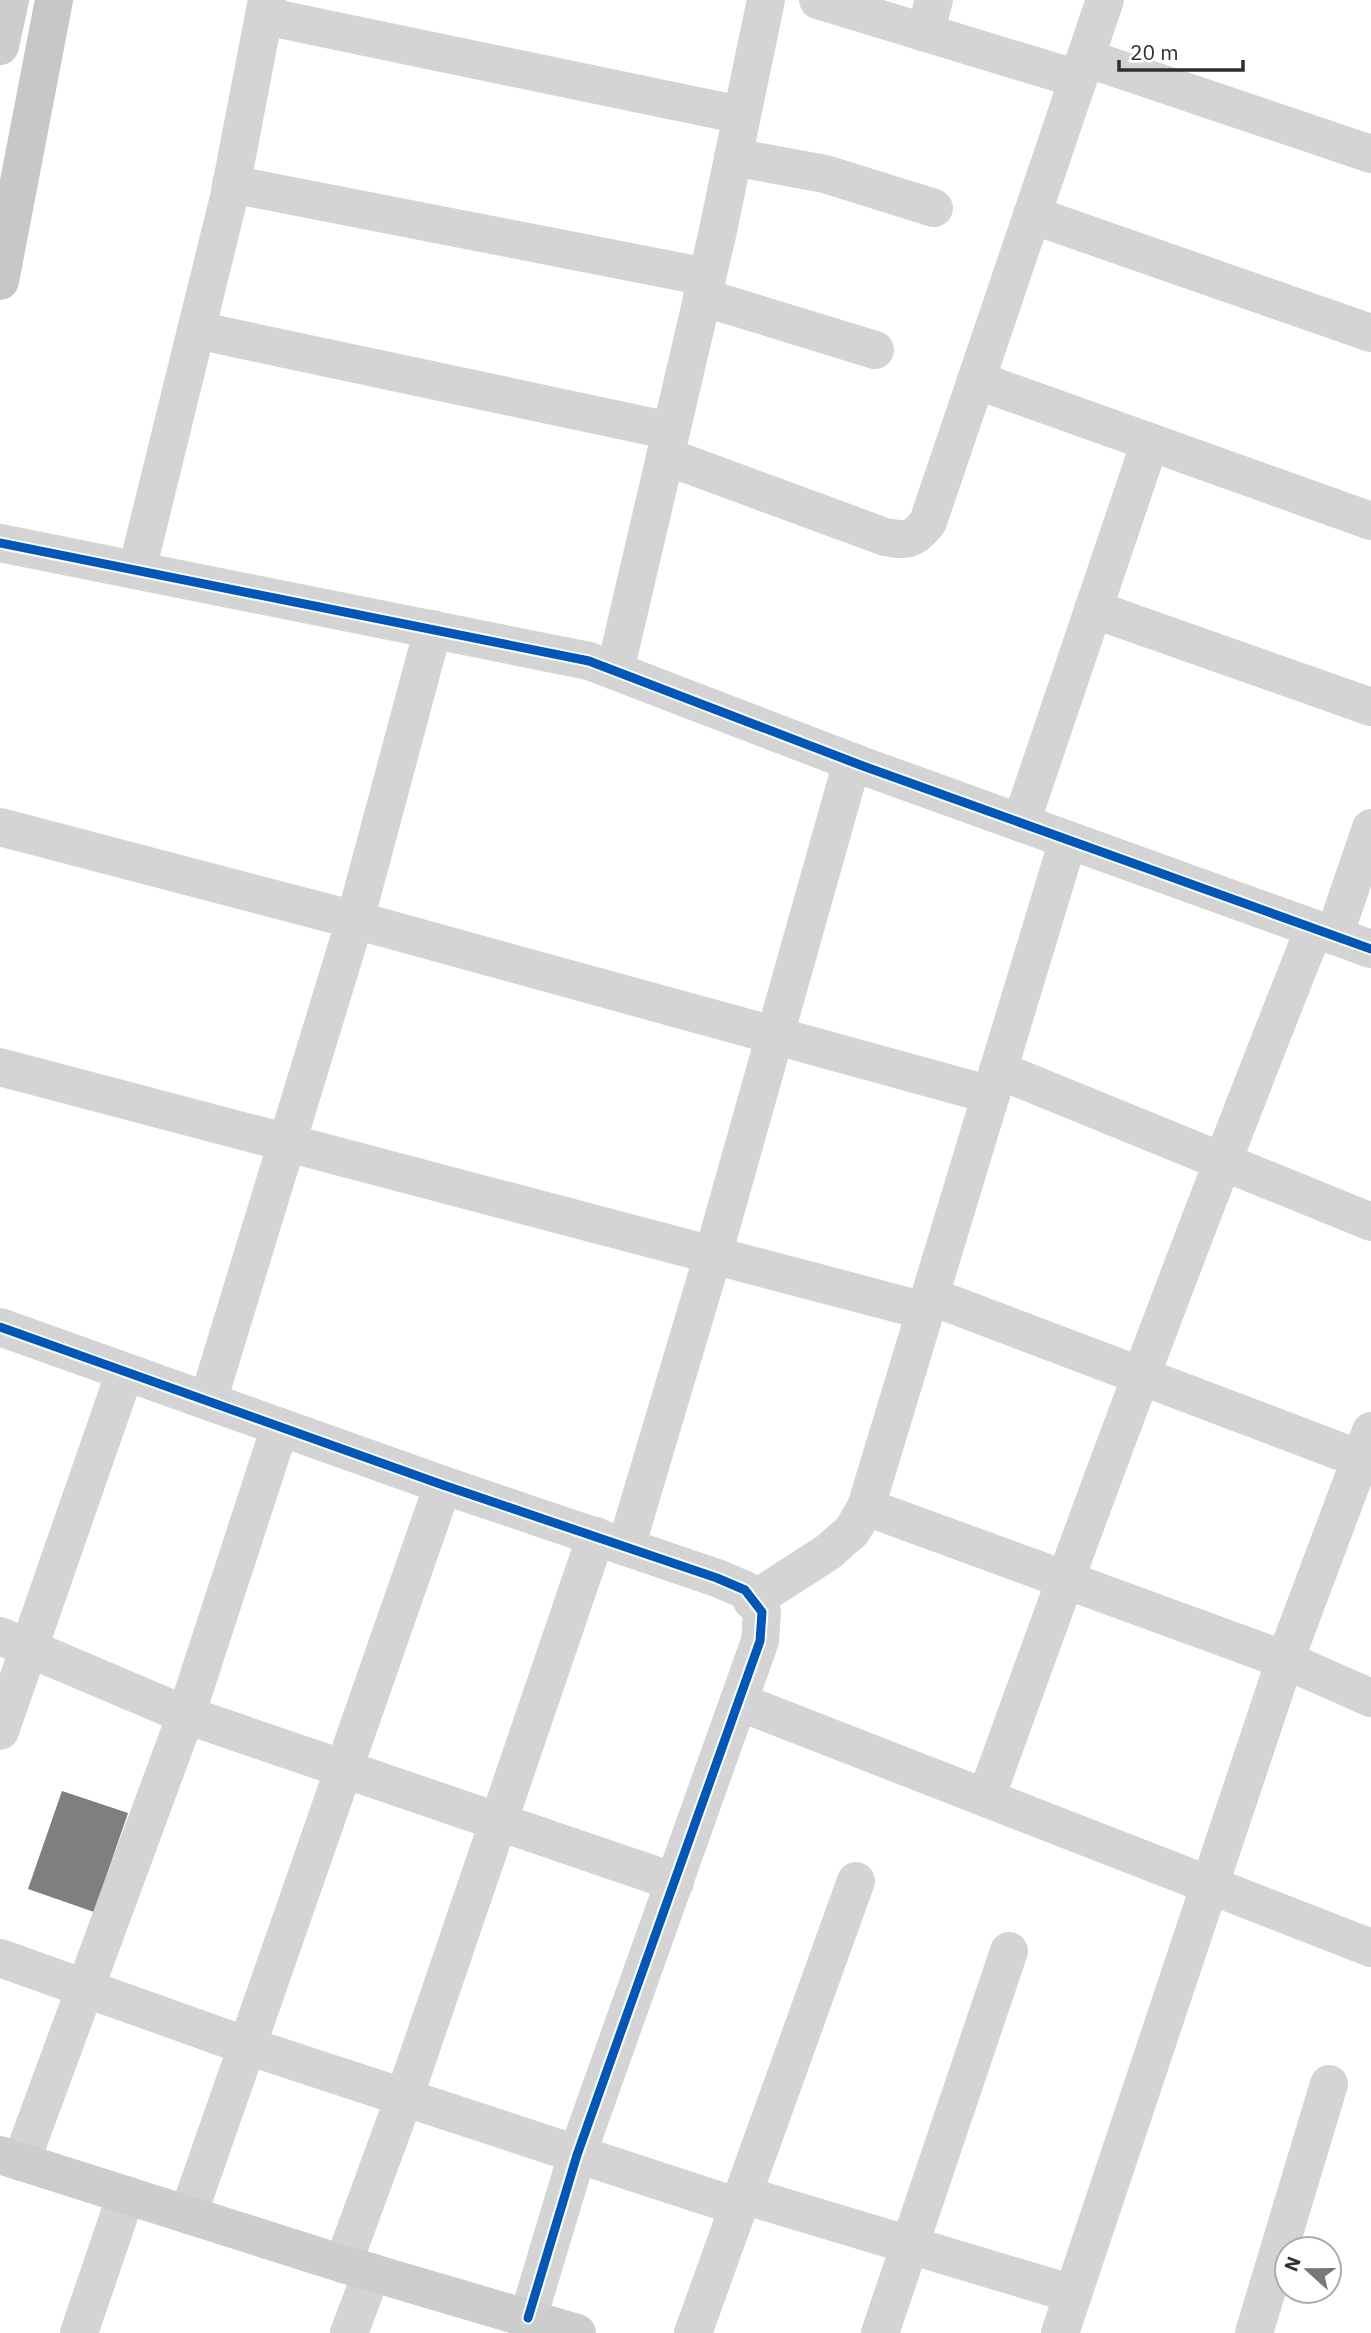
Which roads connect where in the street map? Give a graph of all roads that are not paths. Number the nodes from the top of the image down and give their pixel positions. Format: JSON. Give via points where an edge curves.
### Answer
{"nodes":[{"id":1,"x":10,"y":0,"type":"edge"},
{"id":2,"x":54,"y":0,"type":"edge"},
{"id":3,"x":766,"y":0,"type":"edge"},
{"id":4,"x":818,"y":0,"type":"edge"},
{"id":5,"x":1105,"y":0,"type":"edge"},
{"id":6,"x":266,"y":8,"type":"edge"},
{"id":7,"x":929,"y":16,"type":"edge"},
{"id":8,"x":0,"y":46,"type":"edge"},
{"id":9,"x":1082,"y":68,"type":"junction"},
{"id":10,"x":741,"y":115,"type":"junction"},
{"id":11,"x":1371,"y":153,"type":"edge"},
{"id":12,"x":733,"y":157,"type":"junction"},
{"id":13,"x":232,"y":184,"type":"junction"},
{"id":14,"x":934,"y":208,"type":"dead end"},
{"id":15,"x":1032,"y":215,"type":"junction"},
{"id":16,"x":0,"y":281,"type":"edge"},
{"id":17,"x":705,"y":287,"type":"junction"},
{"id":18,"x":196,"y":330,"type":"junction"},
{"id":19,"x":1371,"y":333,"type":"edge"},
{"id":20,"x":874,"y":350,"type":"dead end"},
{"id":21,"x":976,"y":380,"type":"junction"},
{"id":22,"x":1150,"y":442,"type":"junction"},
{"id":23,"x":668,"y":444,"type":"junction"},
{"id":24,"x":1371,"y":521,"type":"edge"},
{"id":25,"x":0,"y":543,"type":"edge"},
{"id":26,"x":137,"y":570,"type":"junction"},
{"id":27,"x":1093,"y":609,"type":"junction"},
{"id":28,"x":433,"y":629,"type":"junction"},
{"id":29,"x":615,"y":671,"type":"junction"},
{"id":30,"x":1371,"y":707,"type":"edge"},
{"id":31,"x":852,"y":762,"type":"junction"},
{"id":32,"x":1021,"y":823,"type":"junction"},
{"id":33,"x":0,"y":827,"type":"edge"},
{"id":34,"x":1371,"y":828,"type":"edge"},
{"id":35,"x":1068,"y":840,"type":"junction"},
{"id":36,"x":355,"y":920,"type":"junction"},
{"id":37,"x":1324,"y":932,"type":"junction"},
{"id":38,"x":1371,"y":949,"type":"edge"},
{"id":39,"x":774,"y":1036,"type":"junction"},
{"id":40,"x":0,"y":1067,"type":"edge"},
{"id":41,"x":994,"y":1083,"type":"junction"},
{"id":42,"x":286,"y":1142,"type":"junction"},
{"id":43,"x":1222,"y":1161,"type":"junction"},
{"id":44,"x":1371,"y":1222,"type":"edge"},
{"id":45,"x":713,"y":1255,"type":"junction"},
{"id":46,"x":928,"y":1303,"type":"junction"},
{"id":47,"x":0,"y":1327,"type":"edge"},
{"id":48,"x":125,"y":1372,"type":"junction"},
{"id":49,"x":1141,"y":1375,"type":"junction"},
{"id":50,"x":208,"y":1401,"type":"junction"},
{"id":51,"x":280,"y":1427,"type":"junction"},
{"id":52,"x":1367,"y":1447,"type":"edge"},
{"id":53,"x":443,"y":1485,"type":"junction"},
{"id":54,"x":866,"y":1507,"type":"junction"},
{"id":55,"x":611,"y":1541,"type":"junction"},
{"id":56,"x":1065,"y":1579,"type":"junction"},
{"id":57,"x":752,"y":1601,"type":"junction"},
{"id":58,"x":15,"y":1642,"type":"edge"},
{"id":59,"x":1285,"y":1660,"type":"junction"},
{"id":60,"x":1371,"y":1698,"type":"edge"},
{"id":61,"x":739,"y":1702,"type":"junction"},
{"id":62,"x":186,"y":1715,"type":"junction"},
{"id":63,"x":0,"y":1731,"type":"edge"},
{"id":64,"x":344,"y":1769,"type":"junction"},
{"id":65,"x":986,"y":1798,"type":"junction"},
{"id":66,"x":498,"y":1820,"type":"junction"},
{"id":67,"x":856,"y":1881,"type":"dead end"},
{"id":68,"x":675,"y":1882,"type":"junction"},
{"id":69,"x":1210,"y":1884,"type":"junction"},
{"id":70,"x":1371,"y":1948,"type":"edge"},
{"id":71,"x":1009,"y":1951,"type":"dead end"},
{"id":72,"x":0,"y":1958,"type":"edge"},
{"id":73,"x":85,"y":1988,"type":"junction"},
{"id":74,"x":247,"y":2046,"type":"junction"},
{"id":75,"x":1329,"y":2084,"type":"dead end"},
{"id":76,"x":404,"y":2098,"type":"junction"},
{"id":77,"x":578,"y":2155,"type":"junction"},
{"id":78,"x":10,"y":2158,"type":"edge"},
{"id":79,"x":126,"y":2195,"type":"junction"},
{"id":80,"x":741,"y":2201,"type":"junction"},
{"id":81,"x":188,"y":2215,"type":"junction"},
{"id":82,"x":910,"y":2245,"type":"junction"},
{"id":83,"x":357,"y":2268,"type":"junction"},
{"id":84,"x":1073,"y":2294,"type":"junction"},
{"id":85,"x":528,"y":2318,"type":"junction"},
{"id":86,"x":79,"y":2333,"type":"edge"},
{"id":87,"x":349,"y":2333,"type":"edge"},
{"id":88,"x":578,"y":2333,"type":"edge"},
{"id":89,"x":694,"y":2333,"type":"edge"},
{"id":90,"x":880,"y":2333,"type":"edge"},
{"id":91,"x":1060,"y":2333,"type":"edge"},
{"id":92,"x":1254,"y":2333,"type":"edge"}],
"edges":[{"from":1,"to":8,"type":"main road"},
{"from":2,"to":16,"type":"main road"},
{"from":3,"to":10,"type":"street"},
{"from":4,"to":7,"type":"street"},
{"from":5,"to":9,"type":"street"},
{"from":6,"to":10,"type":"street"},
{"from":6,"to":13,"type":"street"},
{"from":7,"to":9,"type":"street"},
{"from":9,"to":11,"type":"street"},
{"from":9,"to":15,"type":"street"},
{"from":10,"to":12,"type":"street"},
{"from":12,"to":14,"type":"street","via":[[825,174]]},
{"from":12,"to":17,"type":"street"},
{"from":13,"to":17,"type":"street"},
{"from":13,"to":18,"type":"street"},
{"from":15,"to":19,"type":"street"},
{"from":15,"to":21,"type":"street"},
{"from":17,"to":20,"type":"street"},
{"from":17,"to":23,"type":"street"},
{"from":18,"to":23,"type":"street"},
{"from":18,"to":26,"type":"street"},
{"from":21,"to":22,"type":"street"},
{"from":21,"to":23,"type":"street","via":[[928,522],[917,536],[902,540],[885,537]]},
{"from":22,"to":24,"type":"street"},
{"from":22,"to":27,"type":"street"},
{"from":23,"to":29,"type":"street"},
{"from":25,"to":26,"type":"street"},
{"from":26,"to":28,"type":"street"},
{"from":27,"to":30,"type":"street"},
{"from":27,"to":32,"type":"street"},
{"from":28,"to":29,"type":"street","via":[[589,661]]},
{"from":28,"to":36,"type":"street"},
{"from":29,"to":31,"type":"street"},
{"from":31,"to":32,"type":"street"},
{"from":31,"to":39,"type":"street"},
{"from":32,"to":35,"type":"street"},
{"from":33,"to":36,"type":"street"},
{"from":34,"to":37,"type":"street"},
{"from":35,"to":37,"type":"street"},
{"from":35,"to":41,"type":"street"},
{"from":36,"to":39,"type":"street"},
{"from":36,"to":42,"type":"street"},
{"from":37,"to":38,"type":"street"},
{"from":37,"to":43,"type":"street"},
{"from":39,"to":41,"type":"street"},
{"from":39,"to":45,"type":"street"},
{"from":40,"to":42,"type":"street"},
{"from":41,"to":43,"type":"street"},
{"from":41,"to":46,"type":"street"},
{"from":42,"to":45,"type":"street"},
{"from":42,"to":50,"type":"street"},
{"from":43,"to":44,"type":"street"},
{"from":43,"to":49,"type":"street"},
{"from":45,"to":46,"type":"street"},
{"from":45,"to":55,"type":"street"},
{"from":46,"to":49,"type":"street"},
{"from":46,"to":54,"type":"street"},
{"from":47,"to":48,"type":"street"},
{"from":48,"to":50,"type":"street"},
{"from":48,"to":58,"type":"street"},
{"from":49,"to":52,"type":"street"},
{"from":49,"to":56,"type":"street"},
{"from":50,"to":51,"type":"street"},
{"from":51,"to":53,"type":"street"},
{"from":51,"to":62,"type":"street"},
{"from":52,"to":59,"type":"street"},
{"from":53,"to":55,"type":"street"},
{"from":53,"to":64,"type":"street"},
{"from":54,"to":56,"type":"street"},
{"from":54,"to":57,"type":"street","via":[[852,1531],[828,1552]]},
{"from":55,"to":57,"type":"street","via":[[717,1577],[745,1590]]},
{"from":55,"to":66,"type":"street"},
{"from":56,"to":59,"type":"street"},
{"from":56,"to":65,"type":"street"},
{"from":57,"to":61,"type":"street","via":[[762,1612],[761,1641]]},
{"from":58,"to":62,"type":"street"},
{"from":58,"to":63,"type":"street"},
{"from":59,"to":60,"type":"street"},
{"from":59,"to":69,"type":"street"},
{"from":61,"to":65,"type":"street"},
{"from":61,"to":68,"type":"street"},
{"from":62,"to":64,"type":"street"},
{"from":62,"to":73,"type":"street"},
{"from":64,"to":66,"type":"street"},
{"from":64,"to":74,"type":"street"},
{"from":65,"to":69,"type":"street"},
{"from":66,"to":68,"type":"street"},
{"from":66,"to":76,"type":"street"},
{"from":67,"to":80,"type":"street"},
{"from":68,"to":77,"type":"street"},
{"from":69,"to":70,"type":"street"},
{"from":69,"to":84,"type":"street"},
{"from":71,"to":82,"type":"street"},
{"from":72,"to":73,"type":"street"},
{"from":73,"to":74,"type":"street"},
{"from":73,"to":78,"type":"street"},
{"from":74,"to":76,"type":"street"},
{"from":74,"to":81,"type":"street"},
{"from":75,"to":92,"type":"street"},
{"from":76,"to":77,"type":"street"},
{"from":76,"to":83,"type":"street"},
{"from":77,"to":80,"type":"street"},
{"from":77,"to":85,"type":"street"},
{"from":78,"to":79,"type":"main road"},
{"from":79,"to":81,"type":"main road"},
{"from":79,"to":86,"type":"street"},
{"from":80,"to":82,"type":"street"},
{"from":80,"to":89,"type":"street"},
{"from":81,"to":83,"type":"main road"},
{"from":82,"to":84,"type":"street"},
{"from":82,"to":90,"type":"street"},
{"from":83,"to":85,"type":"main road"},
{"from":83,"to":87,"type":"street"},
{"from":84,"to":91,"type":"street"},
{"from":85,"to":88,"type":"main road"}]}
